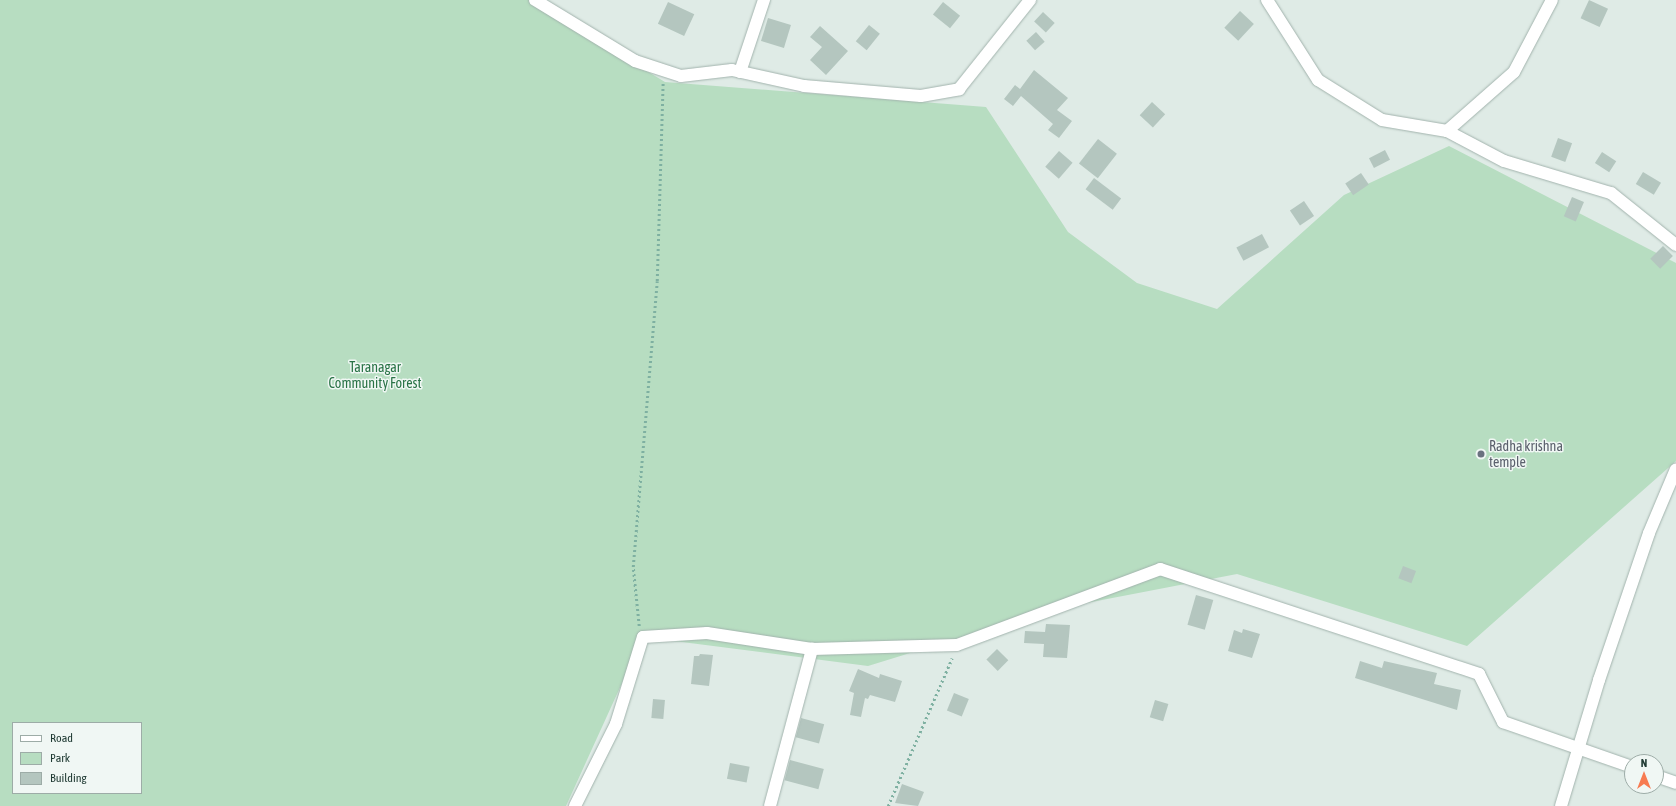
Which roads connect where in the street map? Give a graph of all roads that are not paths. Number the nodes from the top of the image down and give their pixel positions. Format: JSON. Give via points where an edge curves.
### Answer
{"nodes":[{"id":1,"x":535,"y":0,"type":"edge"},
{"id":2,"x":764,"y":0,"type":"edge"},
{"id":3,"x":1030,"y":0,"type":"edge"},
{"id":4,"x":1267,"y":0,"type":"edge"},
{"id":5,"x":1552,"y":0,"type":"edge"},
{"id":6,"x":740,"y":72,"type":"junction"},
{"id":7,"x":1447,"y":131,"type":"junction"},
{"id":8,"x":1676,"y":245,"type":"edge"},
{"id":9,"x":1676,"y":468,"type":"edge"},
{"id":10,"x":812,"y":649,"type":"junction"},
{"id":11,"x":1578,"y":748,"type":"junction"},
{"id":12,"x":1624,"y":764,"type":"edge"},
{"id":13,"x":1664,"y":779,"type":"edge"},
{"id":14,"x":1676,"y":783,"type":"edge"},
{"id":15,"x":575,"y":806,"type":"edge"},
{"id":16,"x":770,"y":806,"type":"edge"},
{"id":17,"x":1561,"y":806,"type":"edge"}],
"edges":[{"from":1,"to":6,"type":"street","via":[[635,61],[681,76],[732,70]]},
{"from":2,"to":6,"type":"street"},
{"from":3,"to":6,"type":"street","via":[[959,89],[913,96],[804,86]]},
{"from":4,"to":7,"type":"street","via":[[1318,80],[1382,120]]},
{"from":5,"to":7,"type":"street","via":[[1514,72]]},
{"from":7,"to":8,"type":"street","via":[[1504,161],[1612,193]]},
{"from":9,"to":11,"type":"street","via":[[1649,533]]},
{"from":10,"to":11,"type":"street","via":[[957,645],[1160,569],[1479,674],[1503,722]]},
{"from":10,"to":15,"type":"street","via":[[707,633],[642,637],[616,724]]},
{"from":10,"to":16,"type":"street"},
{"from":11,"to":12,"type":"street"},
{"from":11,"to":17,"type":"street"},
{"from":13,"to":14,"type":"street"}]}
